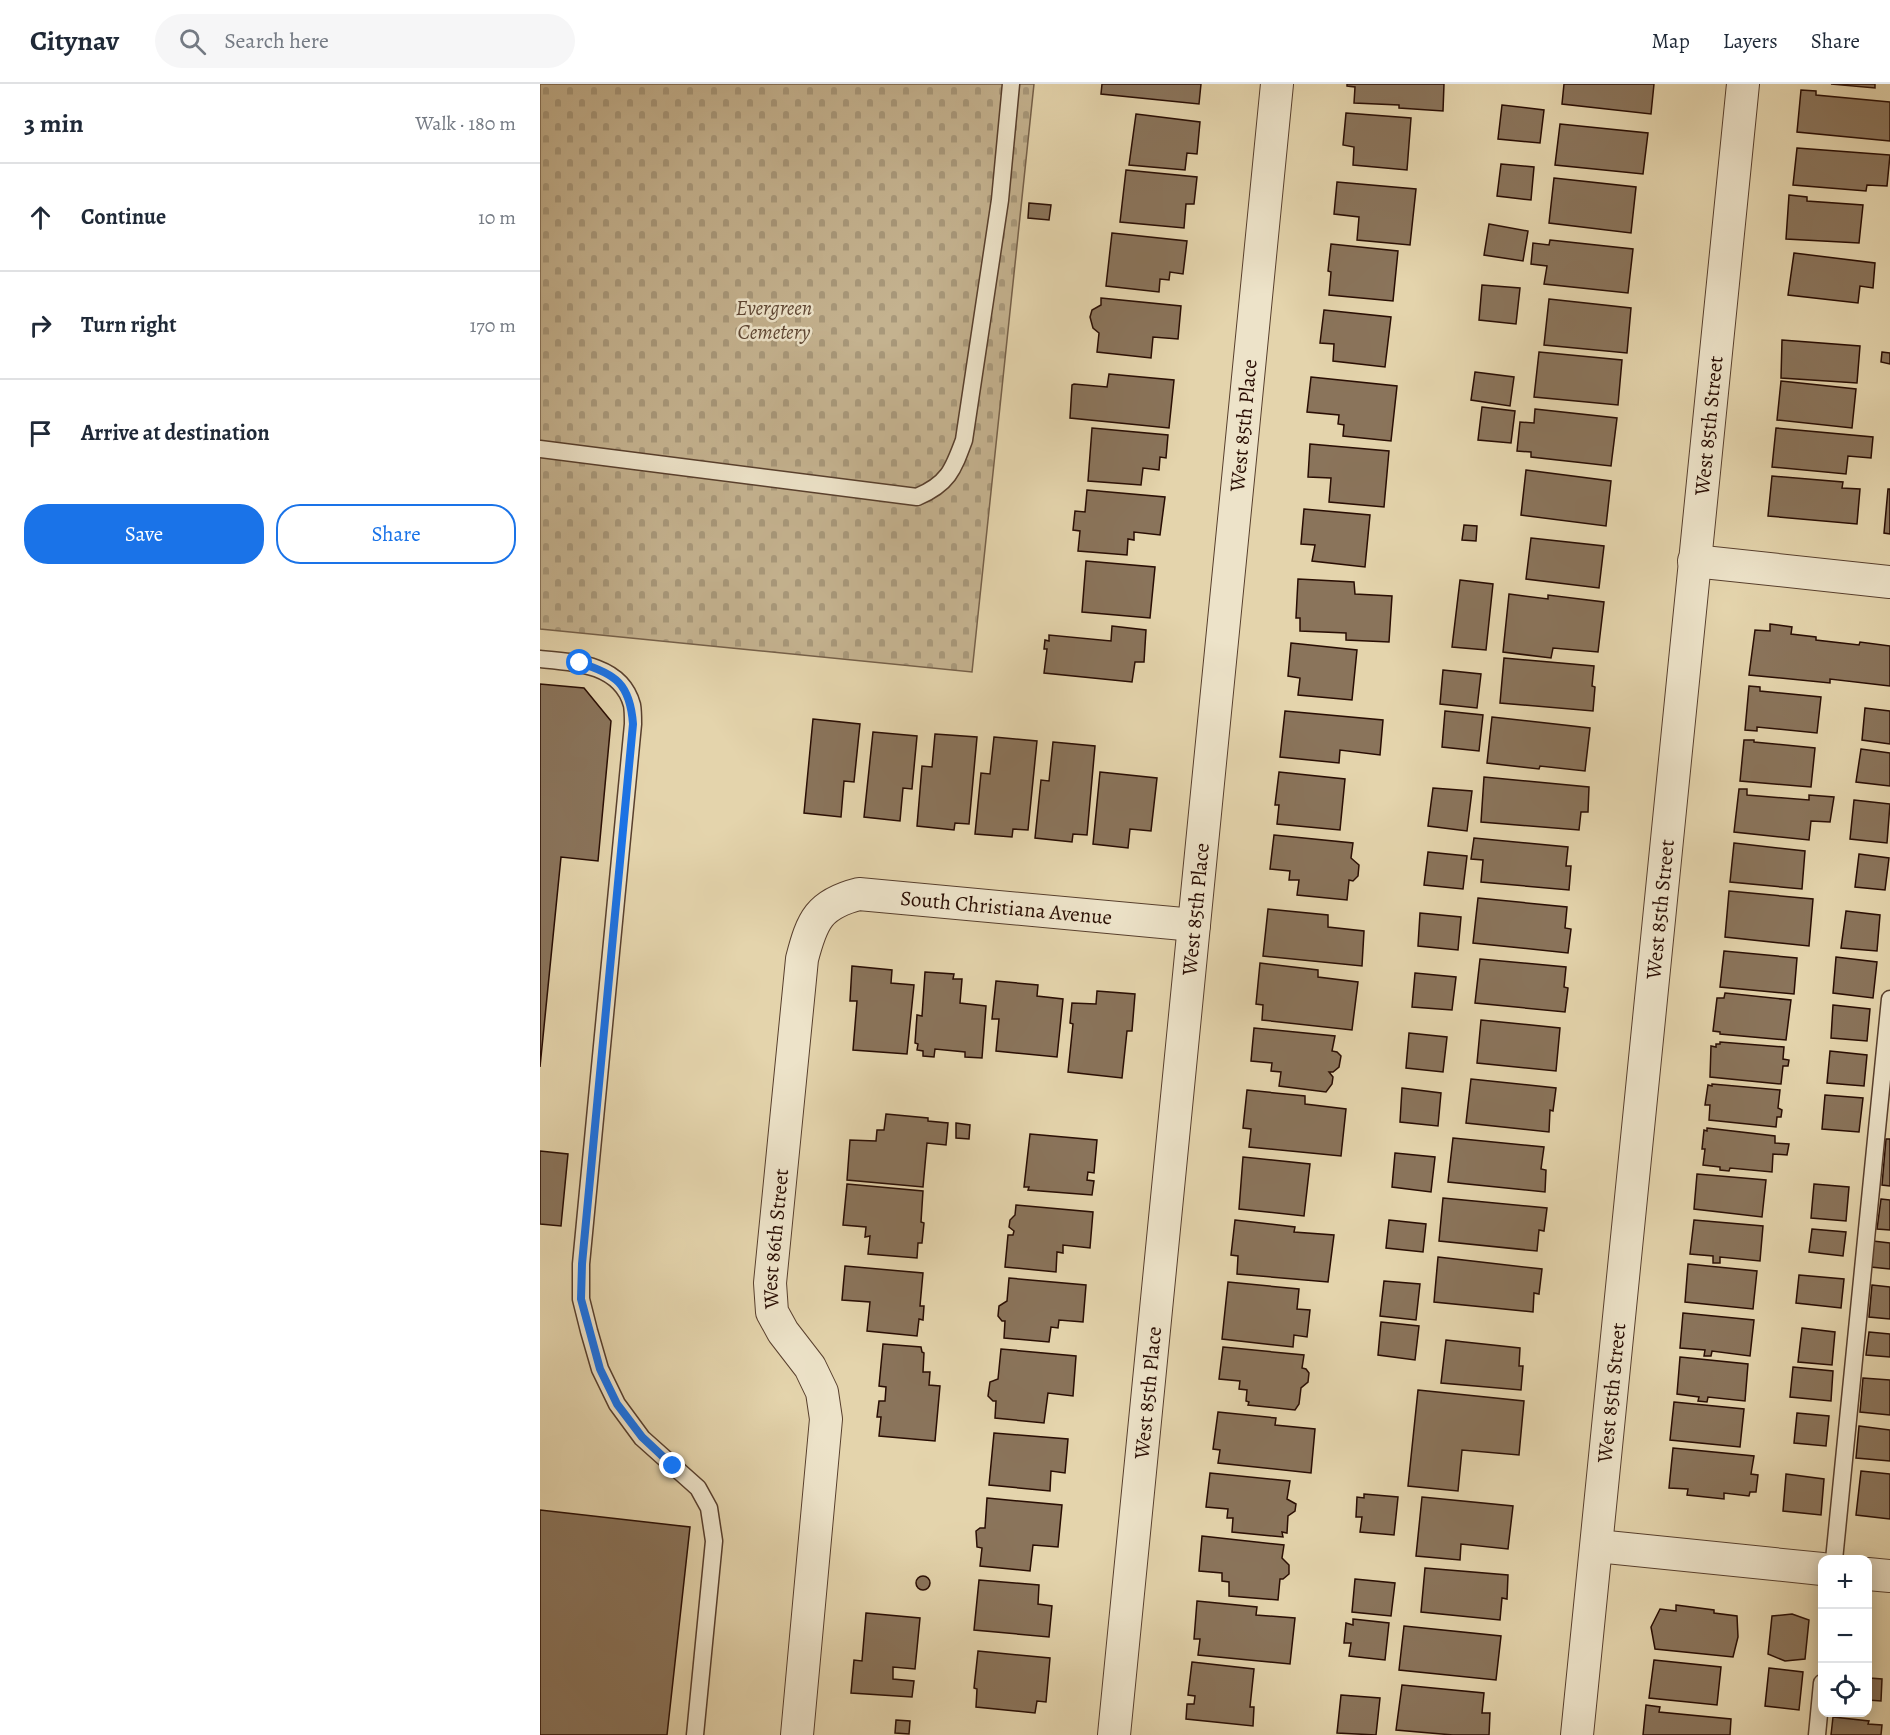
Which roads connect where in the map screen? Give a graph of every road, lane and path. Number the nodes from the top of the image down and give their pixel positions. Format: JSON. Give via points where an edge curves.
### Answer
{"nodes":[{"id":1,"x":1011,"y":84,"type":"edge"},
{"id":2,"x":1277,"y":84,"type":"edge"},
{"id":3,"x":1743,"y":84,"type":"edge"},
{"id":4,"x":540,"y":449,"type":"edge"},
{"id":5,"x":1694,"y":561,"type":"junction"},
{"id":6,"x":1890,"y":582,"type":"edge"},
{"id":7,"x":540,"y":659,"type":"edge"},
{"id":8,"x":822,"y":910,"type":"joint"},
{"id":9,"x":1194,"y":925,"type":"junction"},
{"id":10,"x":1890,"y":999,"type":"edge"},
{"id":11,"x":1597,"y":1546,"type":"junction"},
{"id":12,"x":1834,"y":1555,"type":"edge"},
{"id":13,"x":1818,"y":1569,"type":"edge"},
{"id":14,"x":1872,"y":1574,"type":"edge"},
{"id":15,"x":1890,"y":1576,"type":"edge"},
{"id":16,"x":1819,"y":1717,"type":"edge"},
{"id":17,"x":695,"y":1735,"type":"edge"},
{"id":18,"x":797,"y":1735,"type":"edge"},
{"id":19,"x":1114,"y":1735,"type":"edge"},
{"id":20,"x":1577,"y":1735,"type":"edge"},
{"id":21,"x":1817,"y":1735,"type":"edge"}],
"edges":[{"from":1,"to":4,"type":"lane","via":[[1000,200],[963,440],[955,465],[944,482],[917,497]]},
{"from":2,"to":9,"type":"street","name":"West 85th Place"},
{"from":3,"to":5,"type":"street","name":"West 85th Street"},
{"from":5,"to":6,"type":"street"},
{"from":5,"to":11,"type":"street","name":"West 85th Street"},
{"from":7,"to":17,"type":"lane","via":[[604,670],[622,685],[632,704],[581,1299],[600,1369],[617,1404],[642,1437],[698,1488],[709,1508],[714,1541]]},
{"from":8,"to":9,"type":"street","name":"South Christiana Avenue","via":[[837,899],[859,894]]},
{"from":8,"to":18,"type":"street","name":"West 86th Street","via":[[808,936],[802,959],[770,1283],[772,1312],[810,1367],[822,1392],[826,1419]]},
{"from":9,"to":19,"type":"street","name":"West 85th Place"},
{"from":10,"to":12,"type":"lane"},
{"from":11,"to":13,"type":"street"},
{"from":11,"to":20,"type":"street","name":"West 85th Street"},
{"from":14,"to":15,"type":"street"},
{"from":16,"to":21,"type":"lane"}]}
